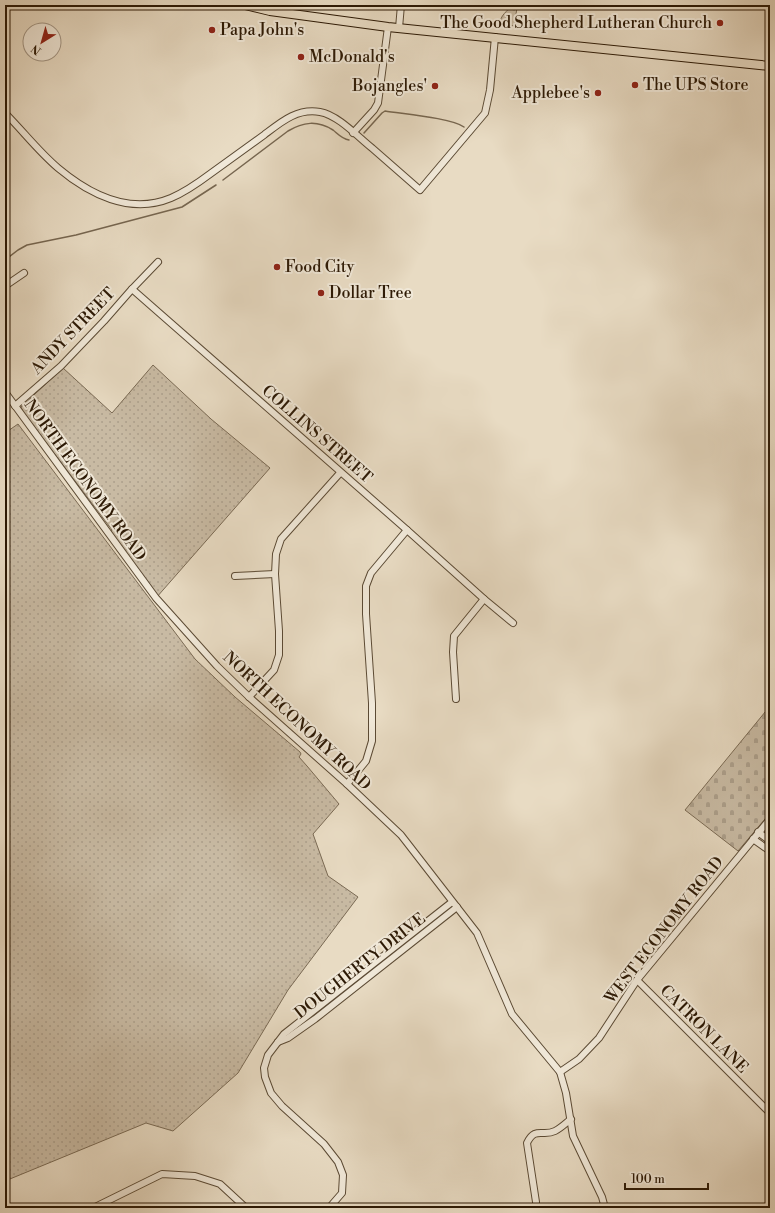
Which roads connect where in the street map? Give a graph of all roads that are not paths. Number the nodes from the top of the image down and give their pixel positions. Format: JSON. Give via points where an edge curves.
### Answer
{"nodes":[{"id":1,"x":7,"y":5,"type":"edge"},
{"id":2,"x":246,"y":5,"type":"edge"},
{"id":3,"x":401,"y":5,"type":"edge"},
{"id":4,"x":5,"y":8,"type":"edge"},
{"id":5,"x":388,"y":27,"type":"junction"},
{"id":6,"x":399,"y":28,"type":"junction"},
{"id":7,"x":495,"y":37,"type":"junction"},
{"id":8,"x":770,"y":66,"type":"edge"},
{"id":9,"x":5,"y":113,"type":"edge"},
{"id":10,"x":353,"y":133,"type":"junction"},
{"id":11,"x":158,"y":262,"type":"dead end"},
{"id":12,"x":24,"y":273,"type":"dead end"},
{"id":13,"x":5,"y":286,"type":"edge"},
{"id":14,"x":132,"y":290,"type":"junction"},
{"id":15,"x":5,"y":392,"type":"edge"},
{"id":16,"x":15,"y":406,"type":"junction"},
{"id":17,"x":340,"y":472,"type":"junction"},
{"id":18,"x":407,"y":530,"type":"junction"},
{"id":19,"x":275,"y":574,"type":"junction"},
{"id":20,"x":235,"y":576,"type":"dead end"},
{"id":21,"x":484,"y":600,"type":"junction"},
{"id":22,"x":513,"y":623,"type":"dead end"},
{"id":23,"x":249,"y":697,"type":"junction"},
{"id":24,"x":456,"y":699,"type":"dead end"},
{"id":25,"x":347,"y":784,"type":"junction"},
{"id":26,"x":770,"y":819,"type":"edge"},
{"id":27,"x":758,"y":832,"type":"junction"},
{"id":28,"x":753,"y":839,"type":"junction"},
{"id":29,"x":770,"y":841,"type":"edge"},
{"id":30,"x":770,"y":851,"type":"edge"},
{"id":31,"x":454,"y":905,"type":"junction"},
{"id":32,"x":387,"y":953,"type":"junction"},
{"id":33,"x":392,"y":959,"type":"junction"},
{"id":34,"x":637,"y":980,"type":"junction"},
{"id":35,"x":278,"y":1042,"type":"junction"},
{"id":36,"x":560,"y":1072,"type":"junction"},
{"id":37,"x":770,"y":1113,"type":"edge"},
{"id":38,"x":571,"y":1119,"type":"junction"},
{"id":39,"x":536,"y":1202,"type":"dead end"},
{"id":40,"x":93,"y":1208,"type":"edge"},
{"id":41,"x":246,"y":1208,"type":"edge"},
{"id":42,"x":329,"y":1208,"type":"edge"},
{"id":43,"x":605,"y":1208,"type":"edge"}],
"edges":[{"from":1,"to":4,"type":"street"},
{"from":2,"to":5,"type":"main road","via":[[270,11]]},
{"from":3,"to":6,"type":"street"},
{"from":5,"to":6,"type":"main road"},
{"from":5,"to":10,"type":"street","via":[[378,103]]},
{"from":6,"to":7,"type":"main road"},
{"from":7,"to":8,"type":"main road"},
{"from":7,"to":10,"type":"street","via":[[485,113],[420,190]]},
{"from":9,"to":10,"type":"street","via":[[46,158],[72,179],[104,198],[120,203],[139,204],[171,198],[232,158],[280,122],[299,112],[321,112],[330,115]]},
{"from":11,"to":14,"type":"street"},
{"from":12,"to":13,"type":"street"},
{"from":14,"to":16,"type":"street","name":"ANDY STREET","via":[[61,366]]},
{"from":14,"to":17,"type":"street","name":"COLLINS STREET"},
{"from":15,"to":16,"type":"street","name":"NORTH ECONOMY ROAD"},
{"from":16,"to":23,"type":"street","name":"NORTH ECONOMY ROAD","via":[[156,598]]},
{"from":17,"to":18,"type":"street","name":"COLLINS STREET"},
{"from":17,"to":19,"type":"street","via":[[281,539],[276,554]]},
{"from":18,"to":21,"type":"street","name":"COLLINS STREET"},
{"from":18,"to":25,"type":"street","via":[[371,573],[366,586],[372,740],[366,761]]},
{"from":19,"to":20,"type":"street"},
{"from":19,"to":23,"type":"street","via":[[279,655],[274,670]]},
{"from":21,"to":22,"type":"street","name":"COLLINS STREET"},
{"from":21,"to":24,"type":"street","via":[[454,636]]},
{"from":23,"to":25,"type":"street","name":"NORTH ECONOMY ROAD"},
{"from":25,"to":31,"type":"street","name":"NORTH ECONOMY ROAD","via":[[401,835]]},
{"from":26,"to":27,"type":"street","name":"WEST ECONOMY ROAD"},
{"from":27,"to":28,"type":"street","name":"WEST ECONOMY ROAD"},
{"from":27,"to":29,"type":"street"},
{"from":28,"to":30,"type":"street"},
{"from":28,"to":34,"type":"street","name":"WEST ECONOMY ROAD"},
{"from":31,"to":32,"type":"street","name":"DOUGHERTY DRIVE"},
{"from":31,"to":33,"type":"street","name":"DOUGHERTY DRIVE"},
{"from":31,"to":36,"type":"street","name":"NORTH ECONOMY ROAD","via":[[477,933],[512,1014]]},
{"from":32,"to":33,"type":"street"},
{"from":32,"to":35,"type":"street","name":"DOUGHERTY DRIVE","via":[[284,1034]]},
{"from":33,"to":35,"type":"street","name":"DOUGHERTY DRIVE","via":[[301,1030]]},
{"from":34,"to":36,"type":"street","name":"WEST ECONOMY ROAD","via":[[599,1038],[578,1059]]},
{"from":34,"to":37,"type":"street","name":"CATRON LANE"},
{"from":35,"to":42,"type":"street","name":"DOUGHERTY DRIVE","via":[[268,1055],[264,1068],[271,1093],[324,1144],[338,1162],[343,1175],[342,1193]]},
{"from":36,"to":38,"type":"street"},
{"from":38,"to":39,"type":"street","via":[[554,1132],[531,1136],[527,1143]]},
{"from":38,"to":43,"type":"street","via":[[574,1136]]},
{"from":40,"to":41,"type":"street","via":[[162,1174],[195,1176],[220,1184]]}]}
